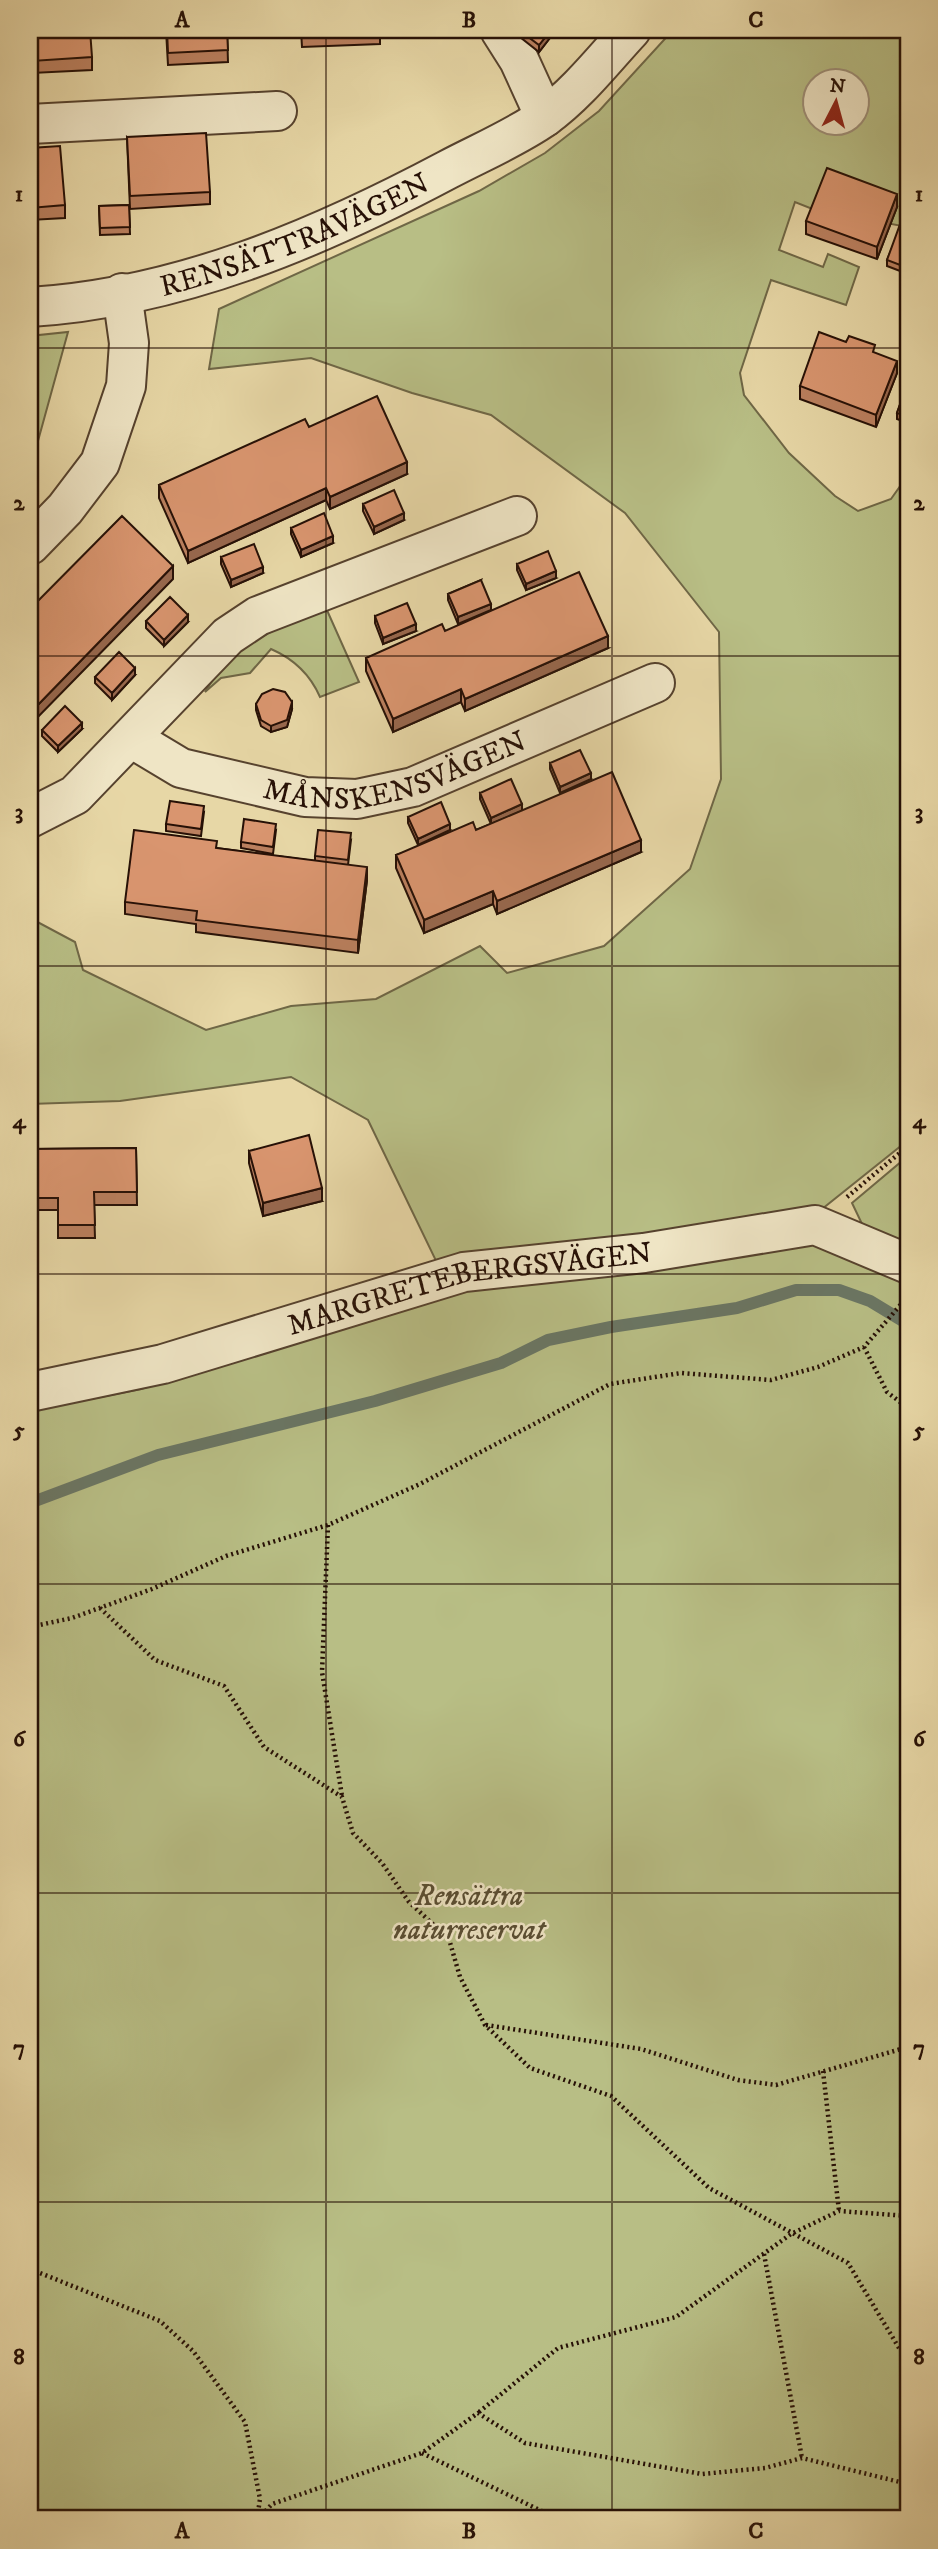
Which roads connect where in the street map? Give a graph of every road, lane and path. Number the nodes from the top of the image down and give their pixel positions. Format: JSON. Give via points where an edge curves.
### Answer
{"nodes":[{"id":1,"x":500,"y":30,"type":"edge"},
{"id":2,"x":631,"y":30,"type":"edge"},
{"id":3,"x":277,"y":111,"type":"dead end"},
{"id":4,"x":545,"y":117,"type":"junction"},
{"id":5,"x":30,"y":124,"type":"edge"},
{"id":6,"x":122,"y":293,"type":"junction"},
{"id":7,"x":30,"y":307,"type":"edge"},
{"id":8,"x":517,"y":516,"type":"dead end"},
{"id":9,"x":30,"y":545,"type":"edge"},
{"id":10,"x":656,"y":683,"type":"dead end"},
{"id":11,"x":131,"y":738,"type":"junction"},
{"id":12,"x":30,"y":818,"type":"edge"},
{"id":13,"x":908,"y":1146,"type":"edge"},
{"id":14,"x":815,"y":1225,"type":"junction"},
{"id":15,"x":908,"y":1264,"type":"edge"},
{"id":16,"x":899,"y":1306,"type":"dead end"},
{"id":17,"x":864,"y":1347,"type":"junction"},
{"id":18,"x":30,"y":1392,"type":"edge"},
{"id":19,"x":908,"y":1408,"type":"edge"},
{"id":20,"x":328,"y":1525,"type":"junction"},
{"id":21,"x":100,"y":1608,"type":"junction"},
{"id":22,"x":30,"y":1627,"type":"edge"},
{"id":23,"x":342,"y":1797,"type":"junction"},
{"id":24,"x":485,"y":2025,"type":"junction"},
{"id":25,"x":908,"y":2047,"type":"edge"},
{"id":26,"x":823,"y":2071,"type":"junction"},
{"id":27,"x":839,"y":2211,"type":"junction"},
{"id":28,"x":908,"y":2216,"type":"edge"},
{"id":29,"x":792,"y":2234,"type":"junction"},
{"id":30,"x":764,"y":2254,"type":"junction"},
{"id":31,"x":30,"y":2269,"type":"edge"},
{"id":32,"x":908,"y":2363,"type":"edge"},
{"id":33,"x":478,"y":2413,"type":"junction"},
{"id":34,"x":422,"y":2453,"type":"junction"},
{"id":35,"x":802,"y":2458,"type":"junction"},
{"id":36,"x":908,"y":2484,"type":"edge"},
{"id":37,"x":257,"y":2519,"type":"edge"},
{"id":38,"x":558,"y":2519,"type":"edge"}],
"edges":[{"from":1,"to":4,"type":"street"},
{"from":2,"to":4,"type":"street","name":"RENSÄTTRAVÄGEN","via":[[584,83]]},
{"from":3,"to":5,"type":"street"},
{"from":4,"to":6,"type":"street","name":"RENSÄTTRAVÄGEN","via":[[363,214],[255,259],[180,282]]},
{"from":6,"to":7,"type":"street","name":"RENSÄTTRAVÄGEN"},
{"from":6,"to":9,"type":"street","via":[[129,343],[126,386],[100,463]]},
{"from":8,"to":11,"type":"street","via":[[258,616],[228,636]]},
{"from":10,"to":11,"type":"street","name":"MÅNSKENSVÄGEN","via":[[413,787],[357,799],[305,797],[181,768]]},
{"from":11,"to":12,"type":"street","via":[[75,795]]},
{"from":13,"to":14,"type":"path"},
{"from":14,"to":15,"type":"street"},
{"from":14,"to":18,"type":"street","name":"MARGRETEBERGSVÄGEN","via":[[644,1253],[464,1272],[163,1364]]},
{"from":16,"to":17,"type":"path"},
{"from":17,"to":19,"type":"path","via":[[887,1392]]},
{"from":17,"to":20,"type":"path","via":[[771,1380],[681,1373],[610,1384],[419,1484]]},
{"from":20,"to":21,"type":"path","via":[[226,1556]]},
{"from":20,"to":23,"type":"path","via":[[322,1672]]},
{"from":21,"to":22,"type":"path"},
{"from":21,"to":23,"type":"path","via":[[155,1660],[224,1686],[264,1747]]},
{"from":23,"to":24,"type":"path","via":[[353,1833],[410,1902],[449,1939],[460,1977]]},
{"from":24,"to":26,"type":"path","via":[[641,2049],[738,2080],[776,2085]]},
{"from":24,"to":29,"type":"path","via":[[530,2068],[611,2096],[709,2188]]},
{"from":25,"to":26,"type":"path"},
{"from":26,"to":27,"type":"path"},
{"from":27,"to":28,"type":"path"},
{"from":27,"to":29,"type":"path"},
{"from":29,"to":30,"type":"path"},
{"from":29,"to":32,"type":"path","via":[[848,2263]]},
{"from":30,"to":33,"type":"path","via":[[676,2317],[558,2348]]},
{"from":30,"to":35,"type":"path"},
{"from":31,"to":37,"type":"path","via":[[160,2321],[193,2351],[245,2422],[260,2499]]},
{"from":33,"to":34,"type":"path"},
{"from":33,"to":35,"type":"path","via":[[525,2442],[702,2474],[765,2468]]},
{"from":34,"to":37,"type":"path","via":[[272,2504]]},
{"from":34,"to":38,"type":"path"},
{"from":35,"to":36,"type":"path"}]}
